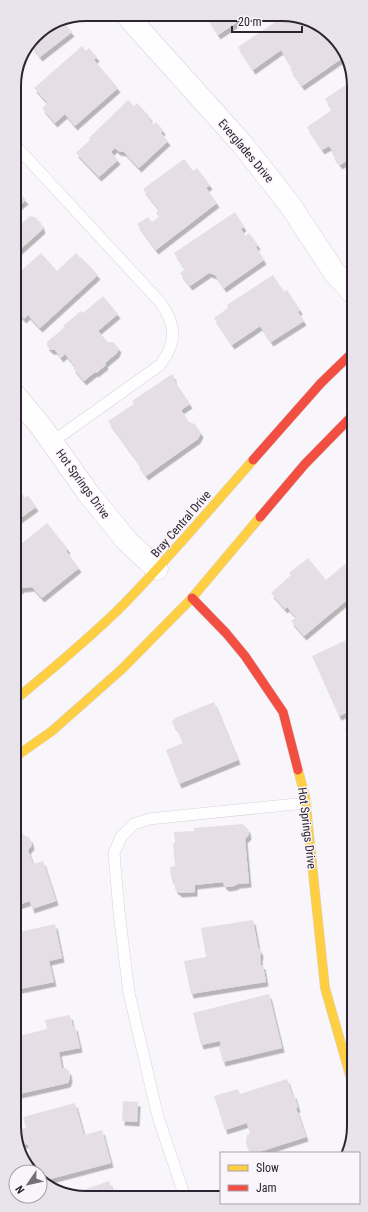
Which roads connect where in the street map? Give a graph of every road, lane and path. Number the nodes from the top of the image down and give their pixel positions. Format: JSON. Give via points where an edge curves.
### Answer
{"nodes":[{"id":1,"x":132,"y":21,"type":"edge"},
{"id":2,"x":21,"y":152,"type":"edge"},
{"id":3,"x":347,"y":286,"type":"edge"},
{"id":4,"x":347,"y":358,"type":"edge"},
{"id":5,"x":21,"y":402,"type":"edge"},
{"id":6,"x":347,"y":421,"type":"edge"},
{"id":7,"x":52,"y":442,"type":"junction"},
{"id":8,"x":157,"y":569,"type":"junction"},
{"id":9,"x":192,"y":598,"type":"junction"},
{"id":10,"x":21,"y":695,"type":"edge"},
{"id":11,"x":21,"y":753,"type":"edge"},
{"id":12,"x":306,"y":803,"type":"junction"},
{"id":13,"x":347,"y":1064,"type":"edge"},
{"id":14,"x":183,"y":1191,"type":"edge"}],
"edges":[{"from":1,"to":3,"type":"street","name":"Everglades Drive","via":[[243,145],[290,205],[334,272]]},
{"from":2,"to":7,"type":"lane","via":[[160,302],[168,314],[172,327],[173,341],[160,365]]},
{"from":4,"to":8,"type":"street","name":"Bray Central Drive","via":[[321,383]]},
{"from":5,"to":7,"type":"street","name":"Hot Springs Drive"},
{"from":6,"to":9,"type":"street","via":[[305,464]]},
{"from":7,"to":8,"type":"street","name":"Hot Springs Drive","via":[[127,542]]},
{"from":8,"to":10,"type":"street","name":"Bray Central Drive","via":[[88,639]]},
{"from":9,"to":11,"type":"street","via":[[122,669],[52,731]]},
{"from":9,"to":12,"type":"street","name":"Hot Springs Drive","via":[[245,656],[283,712]]},
{"from":12,"to":13,"type":"street","name":"Hot Springs Drive","via":[[325,988]]},
{"from":12,"to":14,"type":"lane","via":[[149,819],[134,824],[121,837],[114,853],[130,993],[158,1117]]}]}
